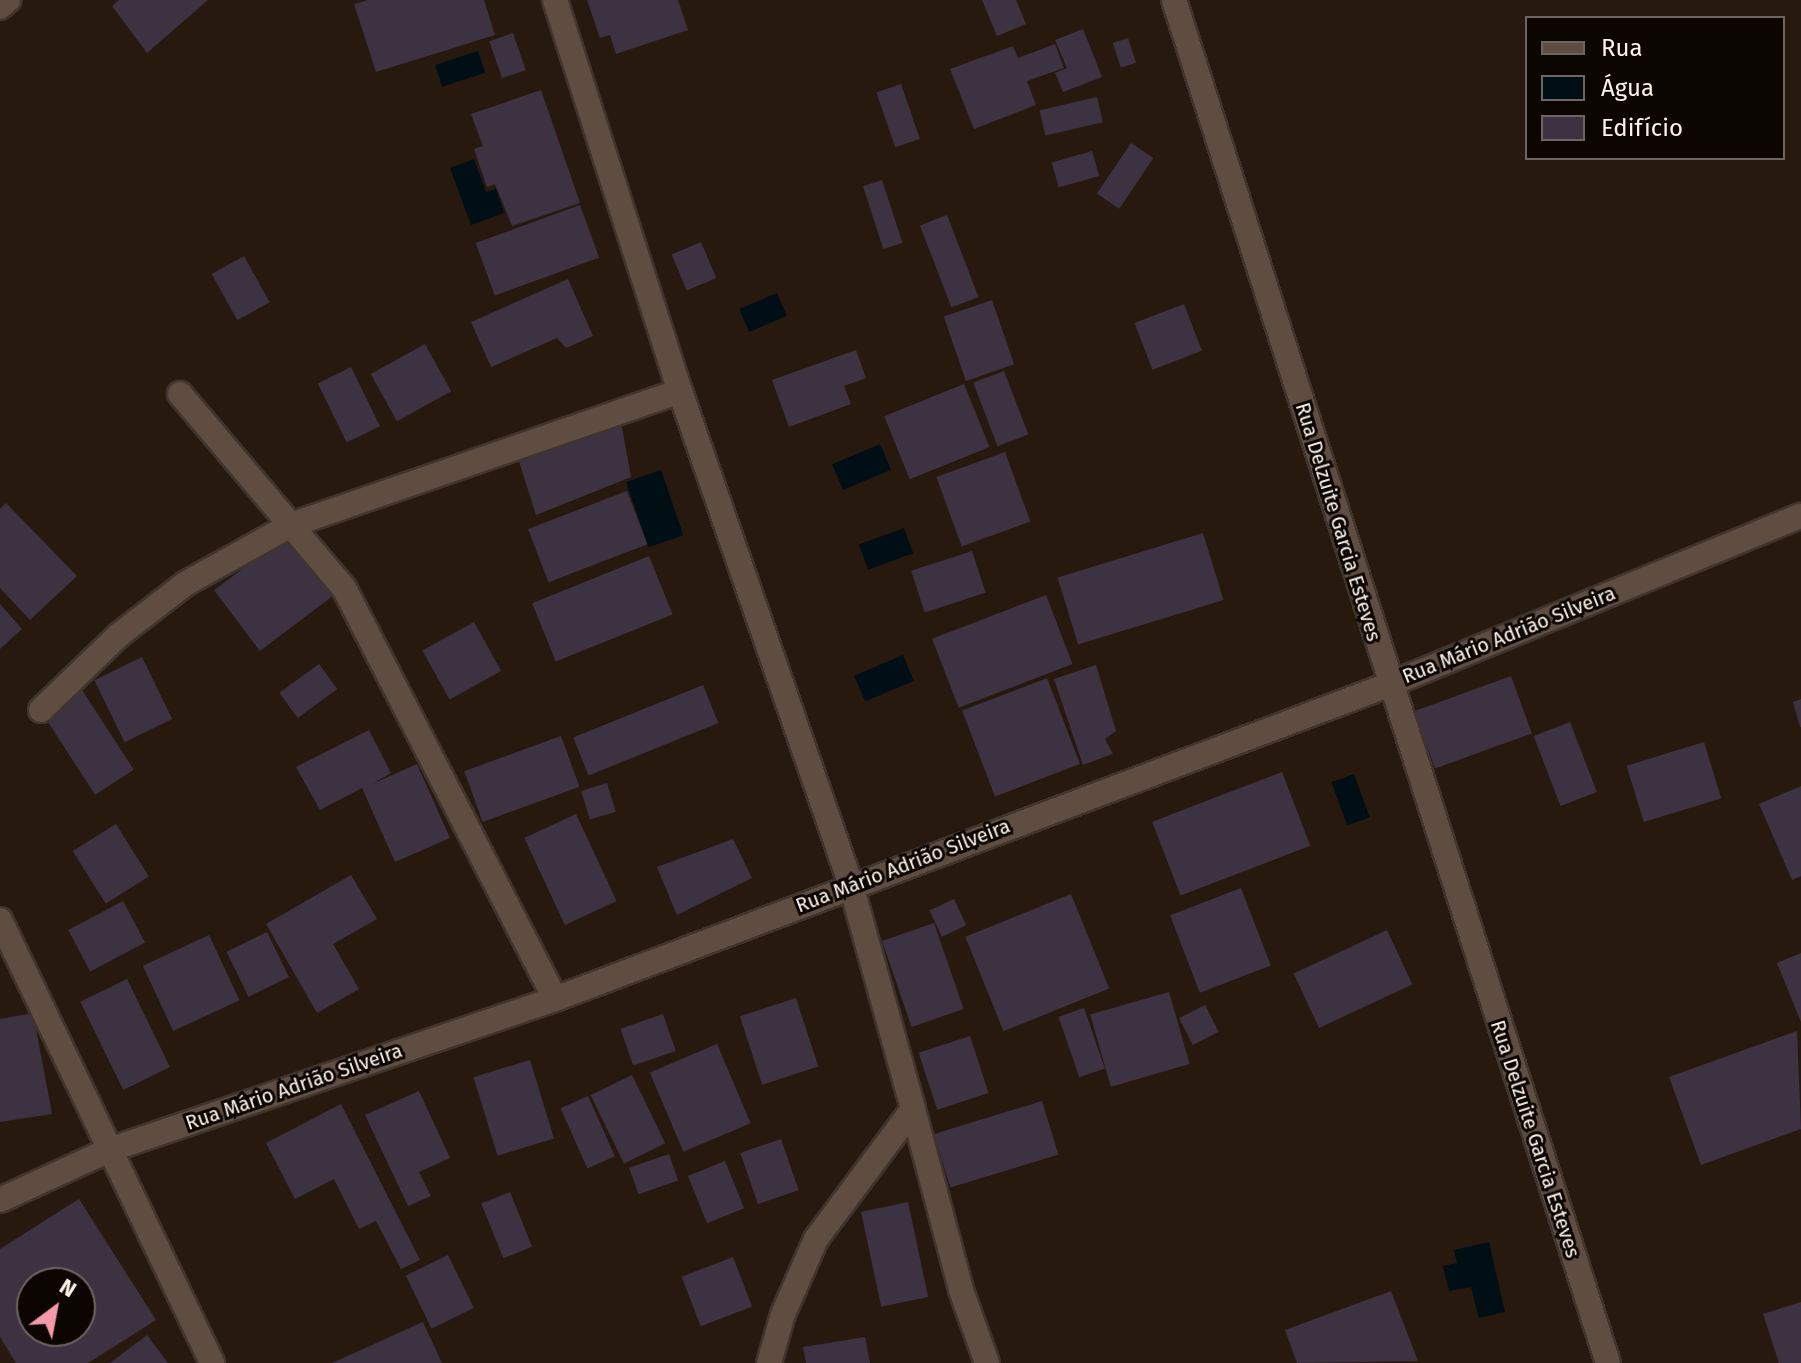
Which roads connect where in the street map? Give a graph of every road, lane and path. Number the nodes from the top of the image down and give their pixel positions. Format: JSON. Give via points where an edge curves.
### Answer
{"nodes":[{"id":1,"x":8,"y":0,"type":"edge"},
{"id":2,"x":555,"y":0,"type":"edge"},
{"id":3,"x":1174,"y":0,"type":"edge"},
{"id":4,"x":0,"y":7,"type":"edge"},
{"id":5,"x":680,"y":391,"type":"junction"},
{"id":6,"x":180,"y":394,"type":"dead end"},
{"id":7,"x":1801,"y":516,"type":"edge"},
{"id":8,"x":291,"y":525,"type":"junction"},
{"id":9,"x":1388,"y":685,"type":"junction"},
{"id":10,"x":41,"y":710,"type":"dead end"},
{"id":11,"x":851,"y":885,"type":"junction"},
{"id":12,"x":0,"y":920,"type":"edge"},
{"id":13,"x":555,"y":999,"type":"junction"},
{"id":14,"x":913,"y":1109,"type":"junction"},
{"id":15,"x":109,"y":1150,"type":"junction"},
{"id":16,"x":0,"y":1200,"type":"edge"},
{"id":17,"x":212,"y":1363,"type":"edge"},
{"id":18,"x":769,"y":1363,"type":"edge"},
{"id":19,"x":987,"y":1363,"type":"edge"},
{"id":20,"x":1608,"y":1363,"type":"edge"}],
"edges":[{"from":1,"to":4,"type":"street"},
{"from":2,"to":5,"type":"street"},
{"from":3,"to":9,"type":"street","name":"Rua Delzuite Garcia Esteves"},
{"from":5,"to":8,"type":"street"},
{"from":5,"to":11,"type":"street"},
{"from":6,"to":8,"type":"street"},
{"from":7,"to":9,"type":"street","name":"Rua Mário Adrião Silveira"},
{"from":8,"to":10,"type":"street","via":[[185,584],[119,635]]},
{"from":8,"to":13,"type":"street","via":[[344,588]]},
{"from":9,"to":11,"type":"street","name":"Rua Mário Adrião Silveira"},
{"from":9,"to":20,"type":"street","name":"Rua Delzuite Garcia Esteves"},
{"from":11,"to":13,"type":"street","name":"Rua Mário Adrião Silveira"},
{"from":11,"to":14,"type":"street"},
{"from":12,"to":15,"type":"street"},
{"from":13,"to":15,"type":"street","name":"Rua Mário Adrião Silveira"},
{"from":14,"to":18,"type":"street","via":[[816,1239],[783,1314]]},
{"from":14,"to":19,"type":"street","via":[[961,1290]]},
{"from":15,"to":16,"type":"street","name":"Rua Mário Adrião Silveira"},
{"from":15,"to":17,"type":"street"}]}
